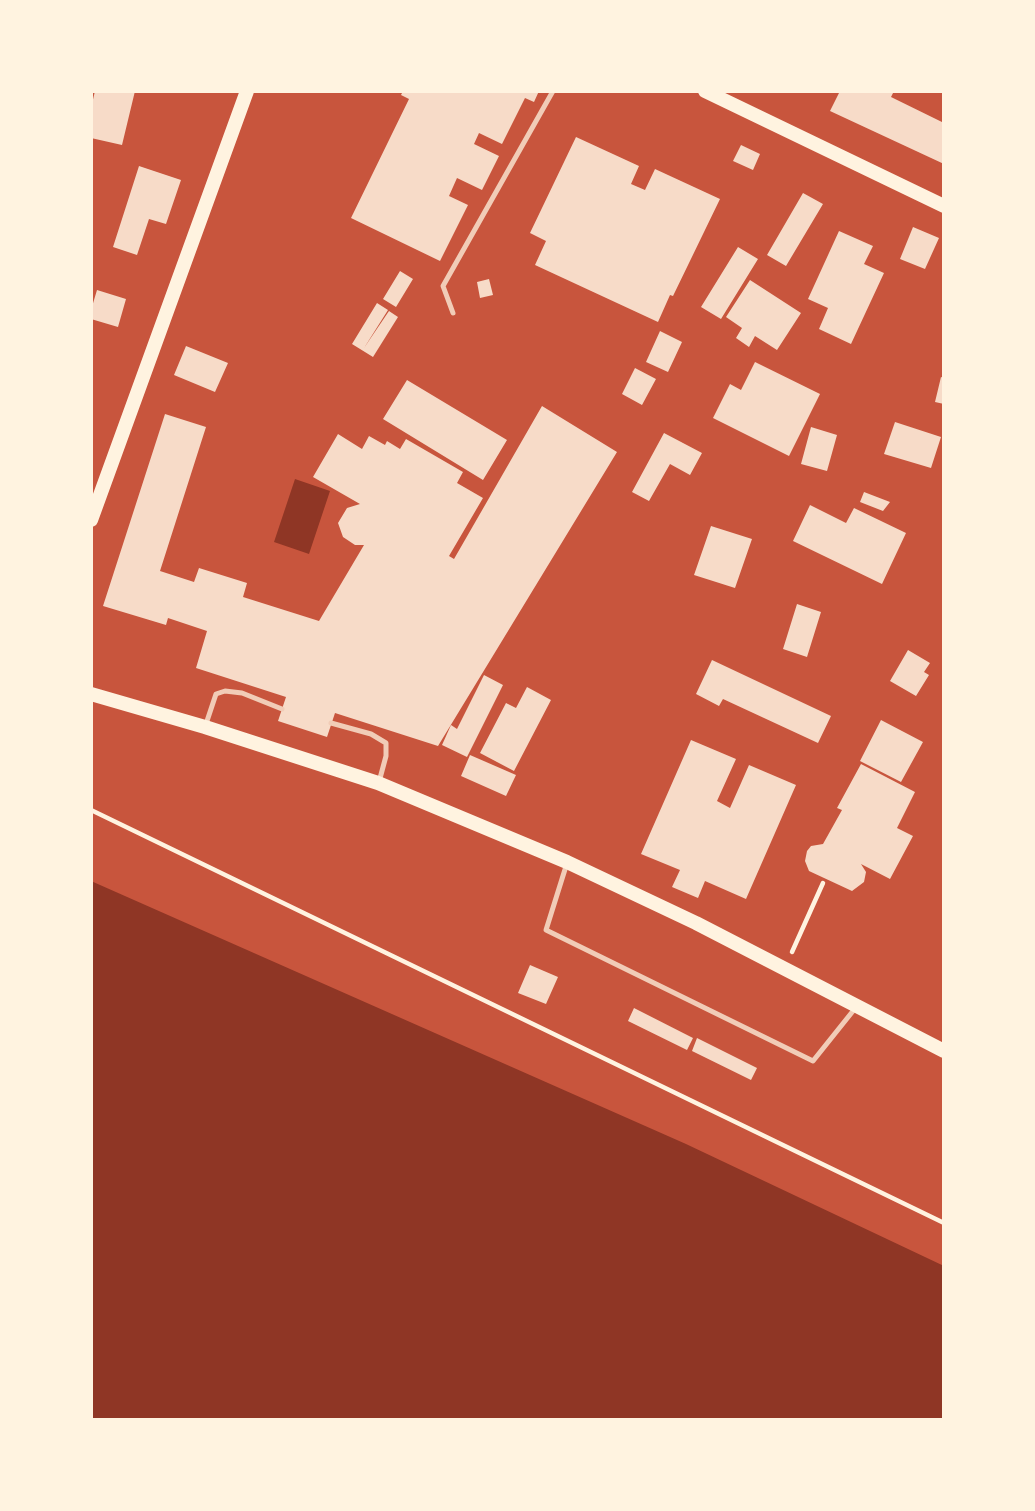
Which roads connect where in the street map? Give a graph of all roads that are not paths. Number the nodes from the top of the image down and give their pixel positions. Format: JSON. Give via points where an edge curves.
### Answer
{"nodes":[{"id":1,"x":247,"y":91,"type":"edge"},
{"id":2,"x":553,"y":91,"type":"edge"},
{"id":3,"x":705,"y":91,"type":"edge"},
{"id":4,"x":944,"y":206,"type":"edge"},
{"id":5,"x":453,"y":313,"type":"dead end"},
{"id":6,"x":91,"y":520,"type":"edge"},
{"id":7,"x":91,"y":694,"type":"edge"},
{"id":8,"x":282,"y":709,"type":"dead end"},
{"id":9,"x":331,"y":723,"type":"dead end"},
{"id":10,"x":205,"y":727,"type":"junction"},
{"id":11,"x":379,"y":783,"type":"junction"},
{"id":12,"x":567,"y":862,"type":"junction"},
{"id":13,"x":857,"y":1006,"type":"junction"},
{"id":14,"x":944,"y":1051,"type":"edge"}],
"edges":[{"from":1,"to":6,"type":"main road"},
{"from":2,"to":5,"type":"lane","via":[[443,286]]},
{"from":3,"to":4,"type":"main road"},
{"from":7,"to":10,"type":"main road"},
{"from":8,"to":10,"type":"lane","via":[[225,691],[216,694]]},
{"from":9,"to":11,"type":"lane","via":[[386,743]]},
{"from":10,"to":11,"type":"main road"},
{"from":11,"to":12,"type":"main road"},
{"from":12,"to":13,"type":"main road"},
{"from":12,"to":13,"type":"lane","via":[[546,930],[813,1062]]},
{"from":13,"to":14,"type":"main road"}]}
